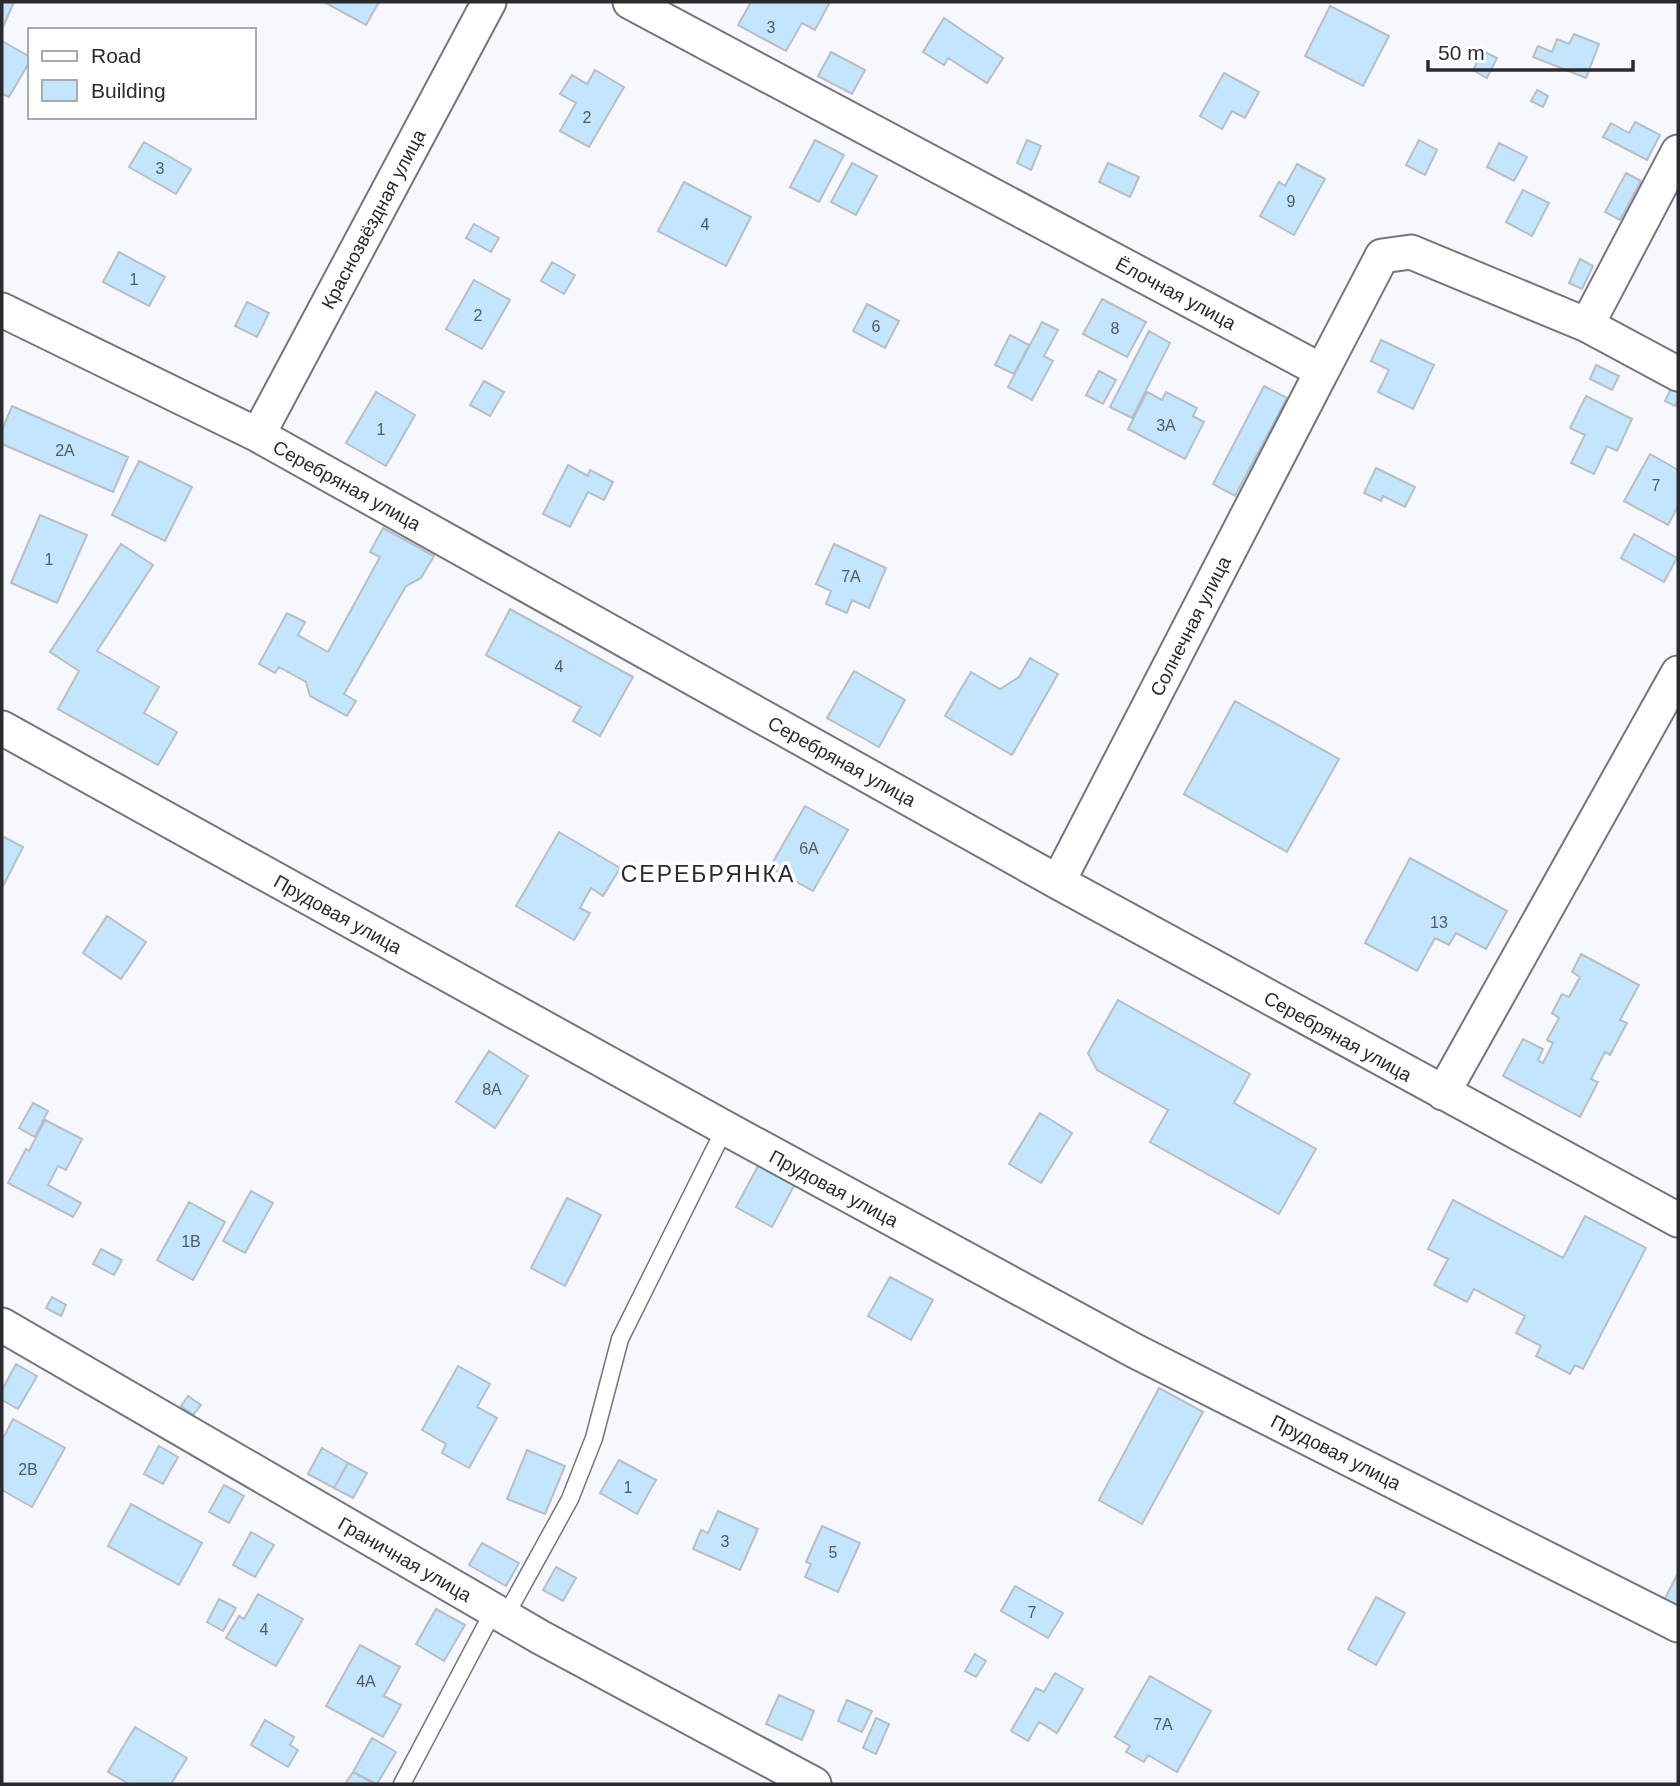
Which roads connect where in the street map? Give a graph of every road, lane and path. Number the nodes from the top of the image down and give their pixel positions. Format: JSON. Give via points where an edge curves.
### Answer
{"nodes":[{"id":1,"x":489,"y":2,"type":"edge"},
{"id":2,"x":630,"y":2,"type":"edge"},
{"id":3,"x":1678,"y":152,"type":"edge"},
{"id":4,"x":3,"y":312,"type":"edge"},
{"id":5,"x":1587,"y":325,"type":"junction"},
{"id":6,"x":1322,"y":370,"type":"junction"},
{"id":7,"x":1678,"y":374,"type":"edge"},
{"id":8,"x":258,"y":435,"type":"junction"},
{"id":9,"x":1678,"y":673,"type":"edge"},
{"id":10,"x":2,"y":728,"type":"edge"},
{"id":11,"x":1058,"y":882,"type":"junction"},
{"id":12,"x":1443,"y":1093,"type":"junction"},
{"id":13,"x":725,"y":1128,"type":"junction"},
{"id":14,"x":1678,"y":1220,"type":"edge"},
{"id":15,"x":2,"y":1325,"type":"edge"},
{"id":16,"x":499,"y":1614,"type":"junction"},
{"id":17,"x":1678,"y":1625,"type":"edge"},
{"id":18,"x":402,"y":1784,"type":"edge"},
{"id":19,"x":814,"y":1784,"type":"edge"}],
"edges":[{"from":1,"to":8,"type":"street","name":"Краснозвёздная улица"},
{"from":2,"to":6,"type":"street","name":"Ёлочная улица"},
{"from":3,"to":5,"type":"street"},
{"from":4,"to":8,"type":"street","name":"Серебряная улица"},
{"from":5,"to":6,"type":"street","via":[[1411,252],[1382,256]]},
{"from":5,"to":7,"type":"street"},
{"from":6,"to":11,"type":"street","name":"Солнечная улица"},
{"from":8,"to":11,"type":"street","name":"Серебряная улица"},
{"from":9,"to":12,"type":"street"},
{"from":10,"to":13,"type":"street","name":"Прудовая улица"},
{"from":11,"to":12,"type":"street","name":"Серебряная улица"},
{"from":12,"to":14,"type":"street","name":"Серебряная улица"},
{"from":13,"to":16,"type":"lane","via":[[620,1339],[594,1438],[570,1499]]},
{"from":13,"to":17,"type":"street","name":"Прудовая улица","via":[[1135,1351]]},
{"from":15,"to":16,"type":"street","name":"Граничная улица"},
{"from":16,"to":18,"type":"lane"},
{"from":16,"to":19,"type":"street","name":"Граничная улица"}]}
